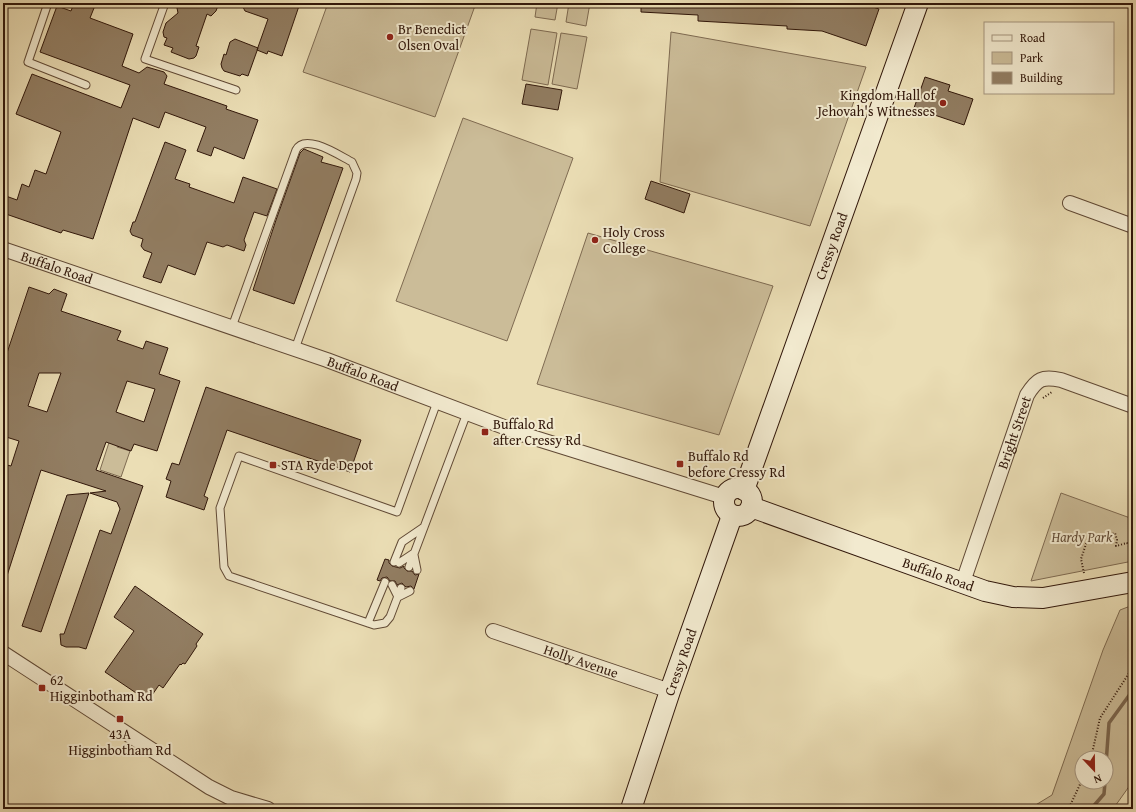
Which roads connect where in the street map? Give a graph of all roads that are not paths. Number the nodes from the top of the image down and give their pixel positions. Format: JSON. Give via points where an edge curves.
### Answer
{"nodes":[{"id":1,"x":48,"y":3,"type":"edge"},
{"id":2,"x":165,"y":3,"type":"edge"},
{"id":3,"x":918,"y":3,"type":"edge"},
{"id":4,"x":86,"y":85,"type":"dead end"},
{"id":5,"x":236,"y":90,"type":"dead end"},
{"id":6,"x":1070,"y":203,"type":"dead end"},
{"id":7,"x":1133,"y":226,"type":"edge"},
{"id":8,"x":3,"y":249,"type":"edge"},
{"id":9,"x":232,"y":327,"type":"junction"},
{"id":10,"x":295,"y":350,"type":"junction"},
{"id":11,"x":437,"y":402,"type":"junction"},
{"id":12,"x":1133,"y":406,"type":"edge"},
{"id":13,"x":467,"y":413,"type":"junction"},
{"id":14,"x":724,"y":497,"type":"junction"},
{"id":15,"x":748,"y":498,"type":"junction"},
{"id":16,"x":732,"y":516,"type":"junction"},
{"id":17,"x":424,"y":526,"type":"junction"},
{"id":18,"x":414,"y":552,"type":"junction"},
{"id":19,"x":409,"y":567,"type":"dead end"},
{"id":20,"x":417,"y":570,"type":"dead end"},
{"id":21,"x":963,"y":582,"type":"junction"},
{"id":22,"x":1133,"y":582,"type":"edge"},
{"id":23,"x":401,"y":588,"type":"dead end"},
{"id":24,"x":410,"y":591,"type":"dead end"},
{"id":25,"x":398,"y":597,"type":"junction"},
{"id":26,"x":368,"y":623,"type":"junction"},
{"id":27,"x":493,"y":631,"type":"dead end"},
{"id":28,"x":3,"y":653,"type":"edge"},
{"id":29,"x":670,"y":691,"type":"junction"},
{"id":30,"x":268,"y":809,"type":"edge"},
{"id":31,"x":631,"y":809,"type":"edge"}],
"edges":[{"from":1,"to":4,"type":"lane","via":[[28,62]]},
{"from":2,"to":5,"type":"lane","via":[[145,59]]},
{"from":3,"to":15,"type":"street","name":"Cressy Road"},
{"from":6,"to":7,"type":"street"},
{"from":8,"to":9,"type":"street","name":"Buffalo Road"},
{"from":9,"to":10,"type":"street","name":"Buffalo Road"},
{"from":9,"to":10,"type":"lane","via":[[296,150],[300,144],[315,144],[352,162],[357,173]]},
{"from":10,"to":11,"type":"street","name":"Buffalo Road"},
{"from":11,"to":13,"type":"street","name":"Buffalo Road"},
{"from":11,"to":26,"type":"lane","via":[[396,512],[239,456],[220,508],[224,567],[228,576]]},
{"from":12,"to":21,"type":"street","name":"Bright Street","via":[[1061,380],[1041,379],[1034,385],[1027,395]]},
{"from":13,"to":14,"type":"street","name":"Buffalo Road","via":[[525,435]]},
{"from":13,"to":17,"type":"lane"},
{"from":14,"to":15,"type":"street","via":[[735,488]]},
{"from":14,"to":16,"type":"street","via":[[724,506]]},
{"from":15,"to":16,"type":"street","via":[[746,514]]},
{"from":15,"to":21,"type":"street","name":"Buffalo Road"},
{"from":16,"to":29,"type":"street","name":"Cressy Road"},
{"from":17,"to":18,"type":"lane"},
{"from":17,"to":18,"type":"lane","via":[[402,542],[396,562]]},
{"from":18,"to":19,"type":"lane"},
{"from":18,"to":20,"type":"lane"},
{"from":21,"to":22,"type":"street","name":"Buffalo Road","via":[[1012,597],[1043,598]]},
{"from":23,"to":25,"type":"lane"},
{"from":24,"to":25,"type":"lane"},
{"from":25,"to":26,"type":"lane","via":[[390,617],[385,622],[374,625]]},
{"from":25,"to":26,"type":"lane","via":[[388,584]]},
{"from":27,"to":29,"type":"street","name":"Holly Avenue"},
{"from":28,"to":30,"type":"street","via":[[209,787],[231,798]]},
{"from":29,"to":31,"type":"street","name":"Cressy Road"}]}
